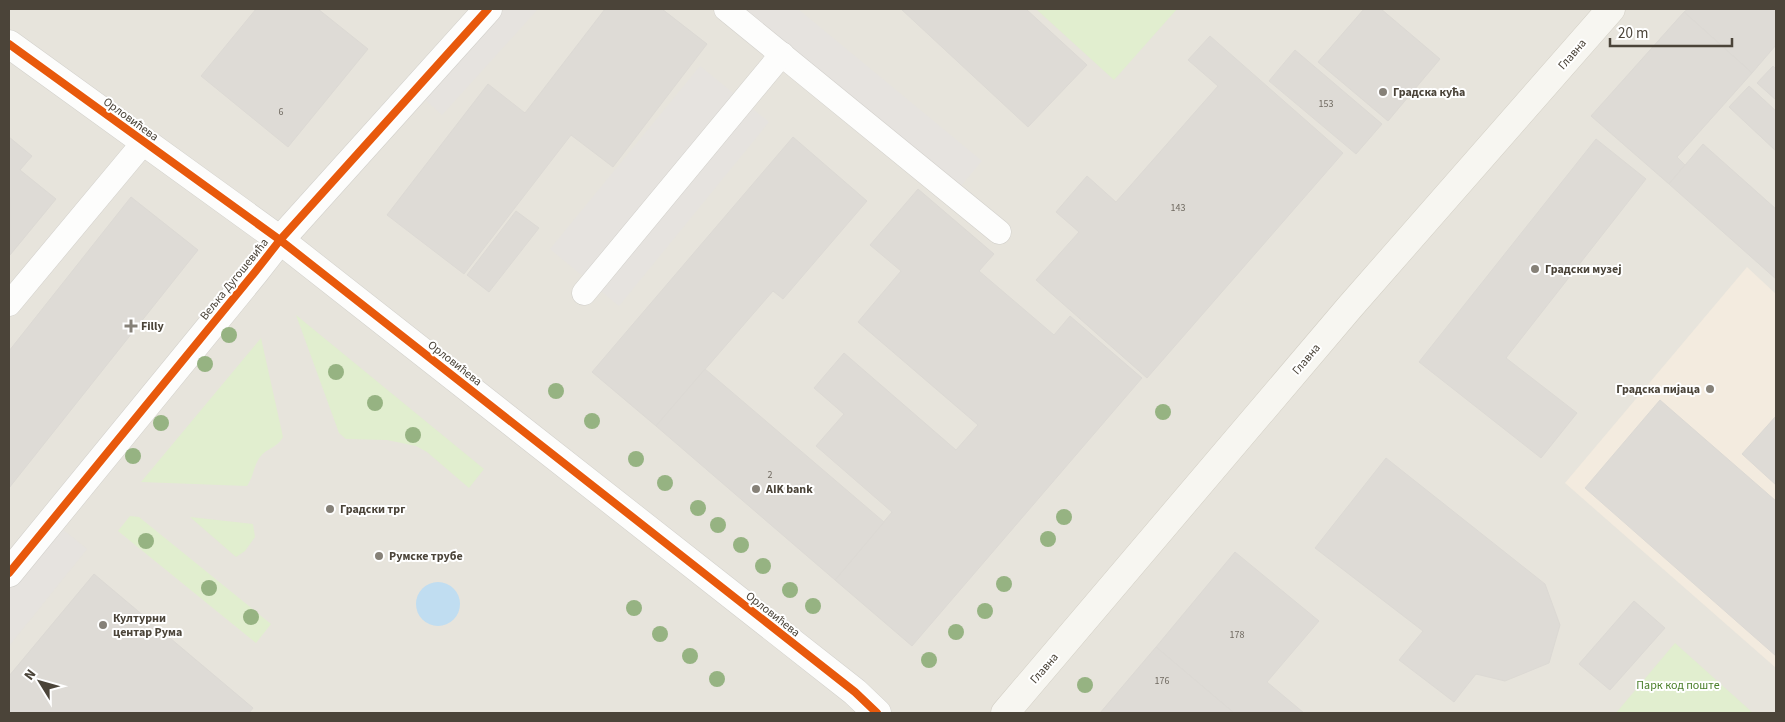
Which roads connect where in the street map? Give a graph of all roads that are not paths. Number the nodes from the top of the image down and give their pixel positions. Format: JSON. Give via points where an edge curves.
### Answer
{"nodes":[{"id":1,"x":488,"y":9,"type":"edge"},
{"id":2,"x":726,"y":9,"type":"edge"},
{"id":3,"x":1611,"y":9,"type":"edge"},
{"id":4,"x":9,"y":44,"type":"edge"},
{"id":5,"x":782,"y":54,"type":"junction"},
{"id":6,"x":144,"y":142,"type":"junction"},
{"id":7,"x":999,"y":232,"type":"dead end"},
{"id":8,"x":280,"y":240,"type":"junction"},
{"id":9,"x":584,"y":293,"type":"dead end"},
{"id":10,"x":10,"y":299,"type":"edge"},
{"id":11,"x":9,"y":573,"type":"edge"},
{"id":12,"x":877,"y":713,"type":"edge"},
{"id":13,"x":1005,"y":713,"type":"edge"}],
"edges":[{"from":1,"to":8,"type":"street","name":"Вељка Дугошевића"},
{"from":2,"to":5,"type":"lane"},
{"from":3,"to":13,"type":"main road","name":"Главна","via":[[1349,308]]},
{"from":4,"to":6,"type":"street","name":"Орловићева"},
{"from":5,"to":7,"type":"lane"},
{"from":5,"to":9,"type":"lane"},
{"from":6,"to":8,"type":"street","name":"Орловићева"},
{"from":6,"to":10,"type":"lane"},
{"from":8,"to":11,"type":"street","name":"Вељка Дугошевића"},
{"from":8,"to":12,"type":"street","name":"Орловићева","via":[[855,692]]}]}
